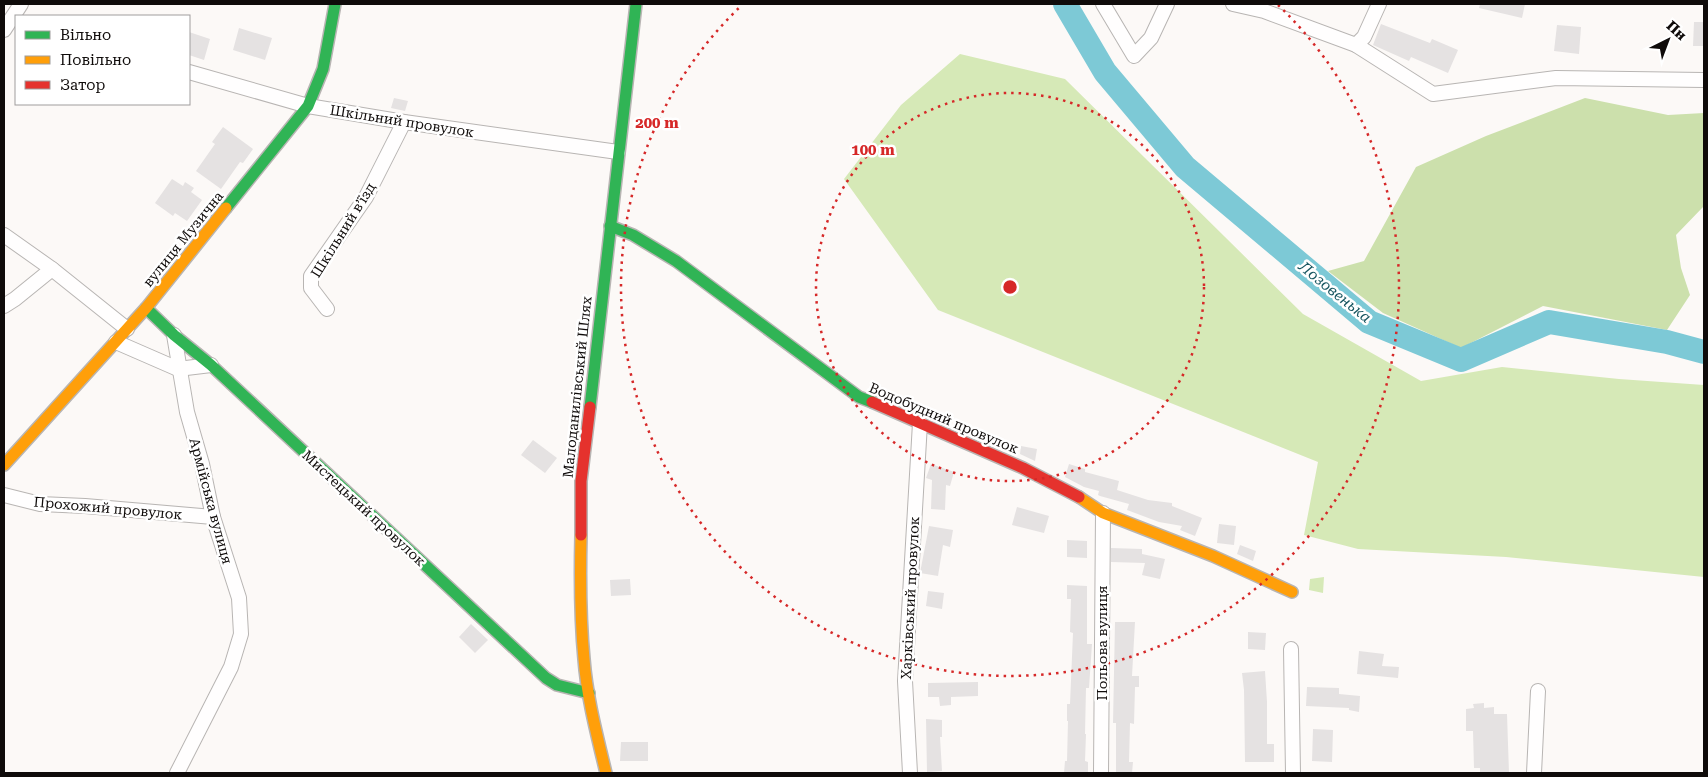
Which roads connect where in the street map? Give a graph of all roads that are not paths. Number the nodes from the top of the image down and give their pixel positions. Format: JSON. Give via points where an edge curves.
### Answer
{"nodes":[{"id":1,"x":335,"y":4,"type":"edge"},
{"id":2,"x":636,"y":4,"type":"edge"},
{"id":3,"x":1103,"y":4,"type":"edge"},
{"id":4,"x":1167,"y":4,"type":"edge"},
{"id":5,"x":1232,"y":4,"type":"edge"},
{"id":6,"x":1379,"y":4,"type":"edge"},
{"id":7,"x":15,"y":17,"type":"edge"},
{"id":8,"x":4,"y":30,"type":"edge"},
{"id":9,"x":1356,"y":45,"type":"junction"},
{"id":10,"x":190,"y":72,"type":"edge"},
{"id":11,"x":1704,"y":80,"type":"edge"},
{"id":12,"x":308,"y":106,"type":"junction"},
{"id":13,"x":404,"y":122,"type":"junction"},
{"id":14,"x":618,"y":152,"type":"junction"},
{"id":15,"x":610,"y":226,"type":"junction"},
{"id":16,"x":4,"y":235,"type":"edge"},
{"id":17,"x":52,"y":269,"type":"junction"},
{"id":18,"x":4,"y":306,"type":"edge"},
{"id":19,"x":146,"y":308,"type":"junction"},
{"id":20,"x":327,"y":309,"type":"dead end"},
{"id":21,"x":127,"y":329,"type":"junction"},
{"id":22,"x":174,"y":335,"type":"junction"},
{"id":23,"x":116,"y":342,"type":"junction"},
{"id":24,"x":211,"y":365,"type":"junction"},
{"id":25,"x":178,"y":368,"type":"junction"},
{"id":26,"x":920,"y":424,"type":"junction"},
{"id":27,"x":4,"y":465,"type":"edge"},
{"id":28,"x":4,"y":495,"type":"edge"},
{"id":29,"x":1103,"y":513,"type":"junction"},
{"id":30,"x":213,"y":517,"type":"junction"},
{"id":31,"x":1292,"y":592,"type":"dead end"},
{"id":32,"x":1291,"y":648,"type":"dead end"},
{"id":33,"x":1538,"y":691,"type":"dead end"},
{"id":34,"x":589,"y":692,"type":"junction"},
{"id":35,"x":177,"y":773,"type":"edge"},
{"id":36,"x":606,"y":773,"type":"edge"},
{"id":37,"x":910,"y":773,"type":"edge"},
{"id":38,"x":1101,"y":773,"type":"edge"},
{"id":39,"x":1293,"y":773,"type":"edge"},
{"id":40,"x":1534,"y":773,"type":"edge"}],
"edges":[{"from":1,"to":12,"type":"street","name":"вулиця Музична","via":[[325,64],[318,88]]},
{"from":2,"to":14,"type":"street","name":"Малоданилівський Шлях"},
{"from":3,"to":4,"type":"street","via":[[1134,56],[1151,38]]},
{"from":5,"to":9,"type":"street","via":[[1264,11]]},
{"from":6,"to":9,"type":"street","via":[[1364,37]]},
{"from":7,"to":8,"type":"street"},
{"from":9,"to":11,"type":"street","via":[[1433,94],[1556,78]]},
{"from":10,"to":12,"type":"street","name":"Шкільний провулок"},
{"from":12,"to":13,"type":"street","name":"Шкільний провулок"},
{"from":12,"to":19,"type":"street","name":"вулиця Музична"},
{"from":13,"to":14,"type":"street","name":"Шкільний провулок"},
{"from":13,"to":20,"type":"street","name":"Шкільний в’їзд","via":[[366,197],[311,276],[311,288]]},
{"from":14,"to":15,"type":"street","name":"Малоданилівський Шлях"},
{"from":15,"to":26,"type":"street","name":"Водобудний провулок","via":[[633,235],[676,261],[858,398]]},
{"from":15,"to":34,"type":"street","name":"Малоданилівський Шлях","via":[[581,481],[580,602]]},
{"from":16,"to":17,"type":"street"},
{"from":17,"to":18,"type":"street"},
{"from":17,"to":21,"type":"street"},
{"from":19,"to":21,"type":"street","name":"вулиця Музична"},
{"from":19,"to":22,"type":"street","name":"Мистецький провулок"},
{"from":21,"to":23,"type":"street","name":"вулиця Музична"},
{"from":22,"to":24,"type":"street","name":"Мистецький провулок"},
{"from":22,"to":25,"type":"street","name":"Армійська вулиця"},
{"from":23,"to":25,"type":"street"},
{"from":23,"to":27,"type":"street","name":"вулиця Музична"},
{"from":24,"to":25,"type":"street"},
{"from":24,"to":34,"type":"street","name":"Мистецький провулок","via":[[546,678],[558,685]]},
{"from":25,"to":30,"type":"street","name":"Армійська вулиця"},
{"from":26,"to":29,"type":"street","name":"Водобудний провулок","via":[[1023,468]]},
{"from":26,"to":37,"type":"street","name":"Харківський провулок","via":[[904,680]]},
{"from":28,"to":30,"type":"street","name":"Прохожий провулок","via":[[40,504]]},
{"from":29,"to":31,"type":"street","name":"Водобудний провулок","via":[[1213,556]]},
{"from":29,"to":38,"type":"street","name":"Польова вулиця"},
{"from":30,"to":35,"type":"street","name":"Армійська вулиця","via":[[240,598],[241,634],[231,667]]},
{"from":32,"to":39,"type":"street"},
{"from":33,"to":40,"type":"street"},
{"from":34,"to":36,"type":"street","name":"Малоданилівський Шлях"}]}
